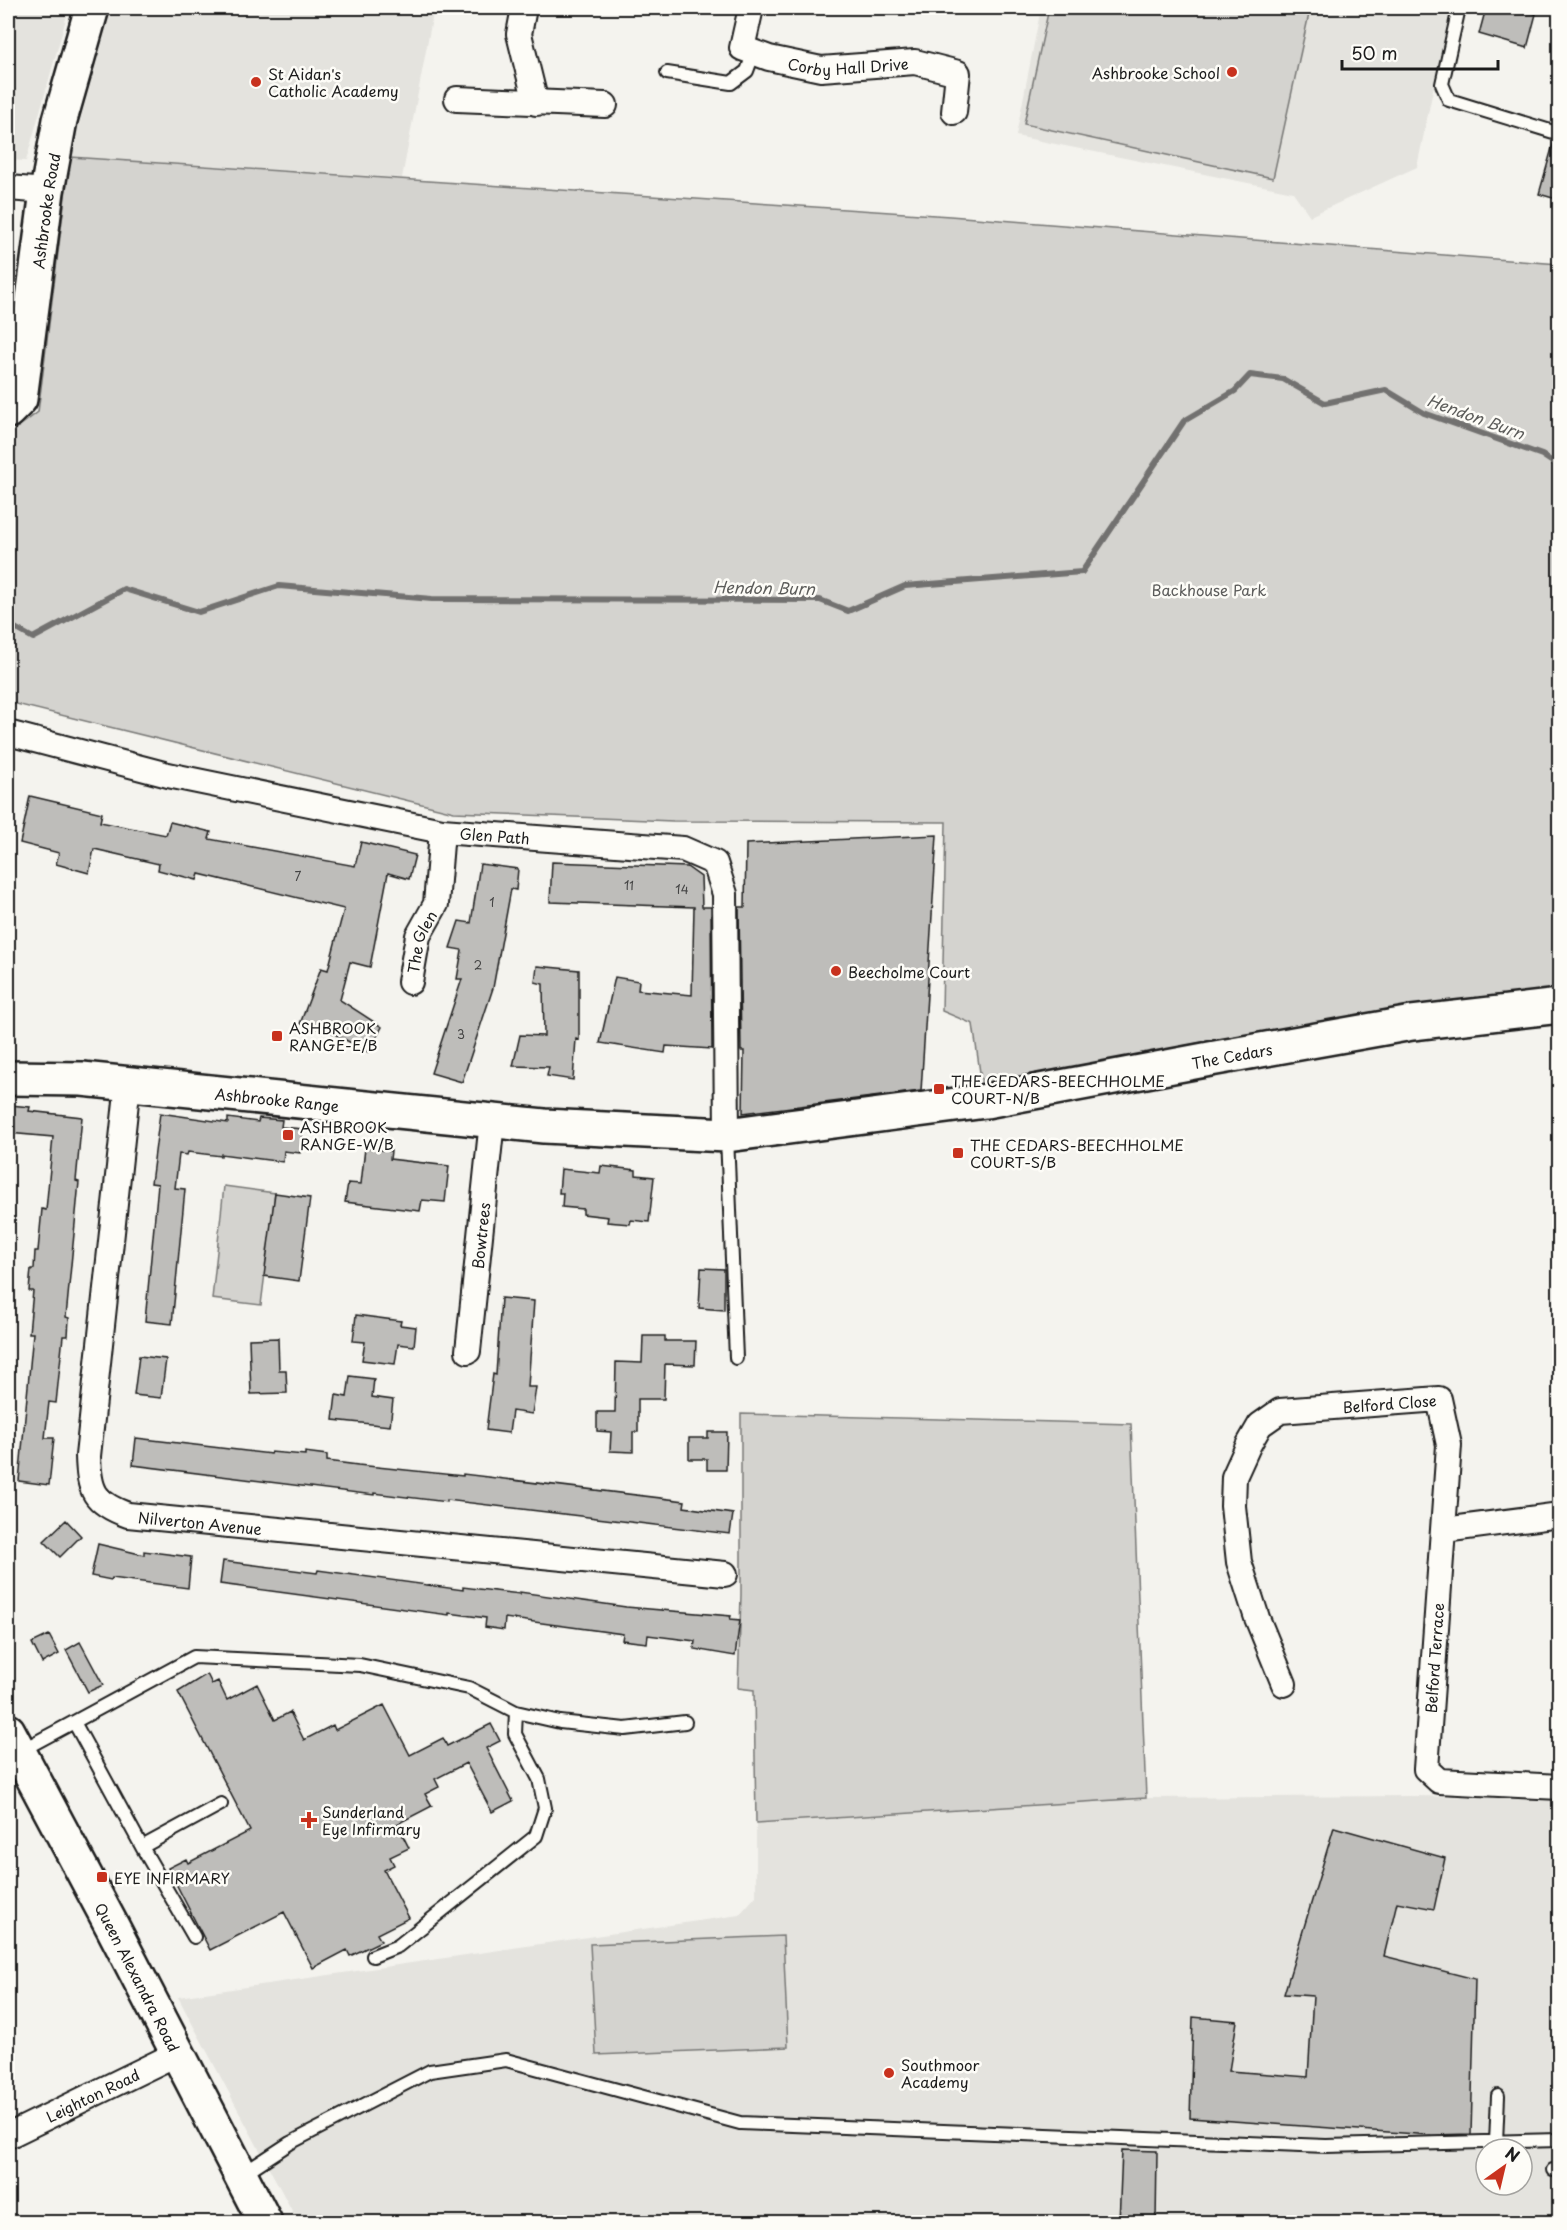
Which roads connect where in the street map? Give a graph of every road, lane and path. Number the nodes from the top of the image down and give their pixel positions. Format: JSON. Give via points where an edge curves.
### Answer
{"nodes":[{"id":1,"x":92,"y":8,"type":"edge"},
{"id":2,"x":524,"y":8,"type":"edge"},
{"id":3,"x":751,"y":8,"type":"edge"},
{"id":4,"x":1460,"y":8,"type":"edge"},
{"id":5,"x":754,"y":52,"type":"junction"},
{"id":6,"x":667,"y":73,"type":"dead end"},
{"id":7,"x":457,"y":99,"type":"dead end"},
{"id":8,"x":536,"y":103,"type":"junction"},
{"id":9,"x":605,"y":105,"type":"dead end"},
{"id":10,"x":954,"y":112,"type":"dead end"},
{"id":11,"x":1560,"y":134,"type":"edge"},
{"id":12,"x":8,"y":188,"type":"edge"},
{"id":13,"x":46,"y":191,"type":"junction"},
{"id":14,"x":8,"y":411,"type":"edge"},
{"id":15,"x":8,"y":733,"type":"edge"},
{"id":16,"x":442,"y":831,"type":"junction"},
{"id":17,"x":410,"y":982,"type":"dead end"},
{"id":18,"x":1560,"y":1006,"type":"edge"},
{"id":19,"x":8,"y":1078,"type":"edge"},
{"id":20,"x":128,"y":1083,"type":"junction"},
{"id":21,"x":492,"y":1121,"type":"junction"},
{"id":22,"x":727,"y":1135,"type":"junction"},
{"id":23,"x":468,"y":1351,"type":"dead end"},
{"id":24,"x":736,"y":1358,"type":"dead end"},
{"id":25,"x":1560,"y":1515,"type":"edge"},
{"id":26,"x":1444,"y":1530,"type":"junction"},
{"id":27,"x":725,"y":1574,"type":"dead end"},
{"id":28,"x":1284,"y":1684,"type":"dead end"},
{"id":29,"x":516,"y":1712,"type":"junction"},
{"id":30,"x":74,"y":1722,"type":"junction"},
{"id":31,"x":685,"y":1722,"type":"dead end"},
{"id":32,"x":13,"y":1742,"type":"edge"},
{"id":33,"x":1560,"y":1787,"type":"edge"},
{"id":34,"x":222,"y":1804,"type":"dead end"},
{"id":35,"x":142,"y":1847,"type":"junction"},
{"id":36,"x":194,"y":1937,"type":"dead end"},
{"id":37,"x":373,"y":1956,"type":"dead end"},
{"id":38,"x":178,"y":2053,"type":"junction"},
{"id":39,"x":1498,"y":2096,"type":"dead end"},
{"id":40,"x":8,"y":2136,"type":"edge"},
{"id":41,"x":1496,"y":2137,"type":"edge"},
{"id":42,"x":1560,"y":2140,"type":"edge"},
{"id":43,"x":1534,"y":2141,"type":"edge"},
{"id":44,"x":1474,"y":2143,"type":"edge"},
{"id":45,"x":241,"y":2175,"type":"junction"},
{"id":46,"x":265,"y":2223,"type":"edge"}],
"edges":[{"from":1,"to":13,"type":"street","name":"Ashbrooke Road","via":[[60,120]]},
{"from":2,"to":8,"type":"street","via":[[519,34]]},
{"from":3,"to":5,"type":"street","via":[[742,48]]},
{"from":4,"to":11,"type":"lane","via":[[1442,84],[1449,100]]},
{"from":5,"to":6,"type":"lane","via":[[747,71],[731,83]]},
{"from":5,"to":10,"type":"street","name":"Corby Hall Drive","via":[[821,69],[915,62],[958,74]]},
{"from":7,"to":8,"type":"street"},
{"from":8,"to":9,"type":"street"},
{"from":12,"to":13,"type":"street"},
{"from":13,"to":14,"type":"street","name":"Ashbrooke Road","via":[[20,399]]},
{"from":15,"to":16,"type":"street","name":"Glen Path","via":[[168,774]]},
{"from":16,"to":17,"type":"street","name":"The Glen","via":[[436,904],[418,936]]},
{"from":16,"to":22,"type":"street","name":"Glen Path","via":[[683,849],[715,863],[725,894]]},
{"from":18,"to":22,"type":"street","name":"The Cedars","via":[[1412,1023],[986,1101]]},
{"from":19,"to":20,"type":"street","name":"Ashbrooke Range","via":[[82,1078]]},
{"from":20,"to":21,"type":"street","name":"Ashbrooke Range"},
{"from":20,"to":27,"type":"street","name":"Nilverton Avenue","via":[[88,1456],[89,1477],[98,1500],[128,1515]]},
{"from":21,"to":22,"type":"street","name":"Ashbrooke Range"},
{"from":21,"to":23,"type":"street","name":"Bowtrees"},
{"from":22,"to":24,"type":"lane"},
{"from":25,"to":26,"type":"street"},
{"from":26,"to":28,"type":"street","name":"Belford Close","via":[[1449,1445],[1439,1399],[1280,1411],[1260,1425],[1234,1477],[1233,1506],[1239,1562]]},
{"from":26,"to":33,"type":"street","name":"Belford Terrace","via":[[1426,1769],[1439,1781]]},
{"from":29,"to":30,"type":"lane","via":[[469,1688],[360,1665],[194,1657]]},
{"from":29,"to":31,"type":"lane","via":[[560,1722],[625,1729]]},
{"from":29,"to":37,"type":"lane","via":[[515,1734],[539,1779],[545,1808],[536,1836],[398,1946]]},
{"from":30,"to":32,"type":"lane"},
{"from":30,"to":35,"type":"lane"},
{"from":32,"to":38,"type":"street","name":"Queen Alexandra Road"},
{"from":34,"to":35,"type":"lane"},
{"from":35,"to":36,"type":"lane"},
{"from":38,"to":40,"type":"street","name":"Leighton Road"},
{"from":38,"to":45,"type":"street","name":"Queen Alexandra Road"},
{"from":39,"to":41,"type":"lane"},
{"from":42,"to":43,"type":"lane"},
{"from":44,"to":45,"type":"lane","via":[[1326,2146],[740,2123],[506,2060],[430,2071],[290,2143]]},
{"from":45,"to":46,"type":"street","name":"Queen Alexandra Road"}]}
